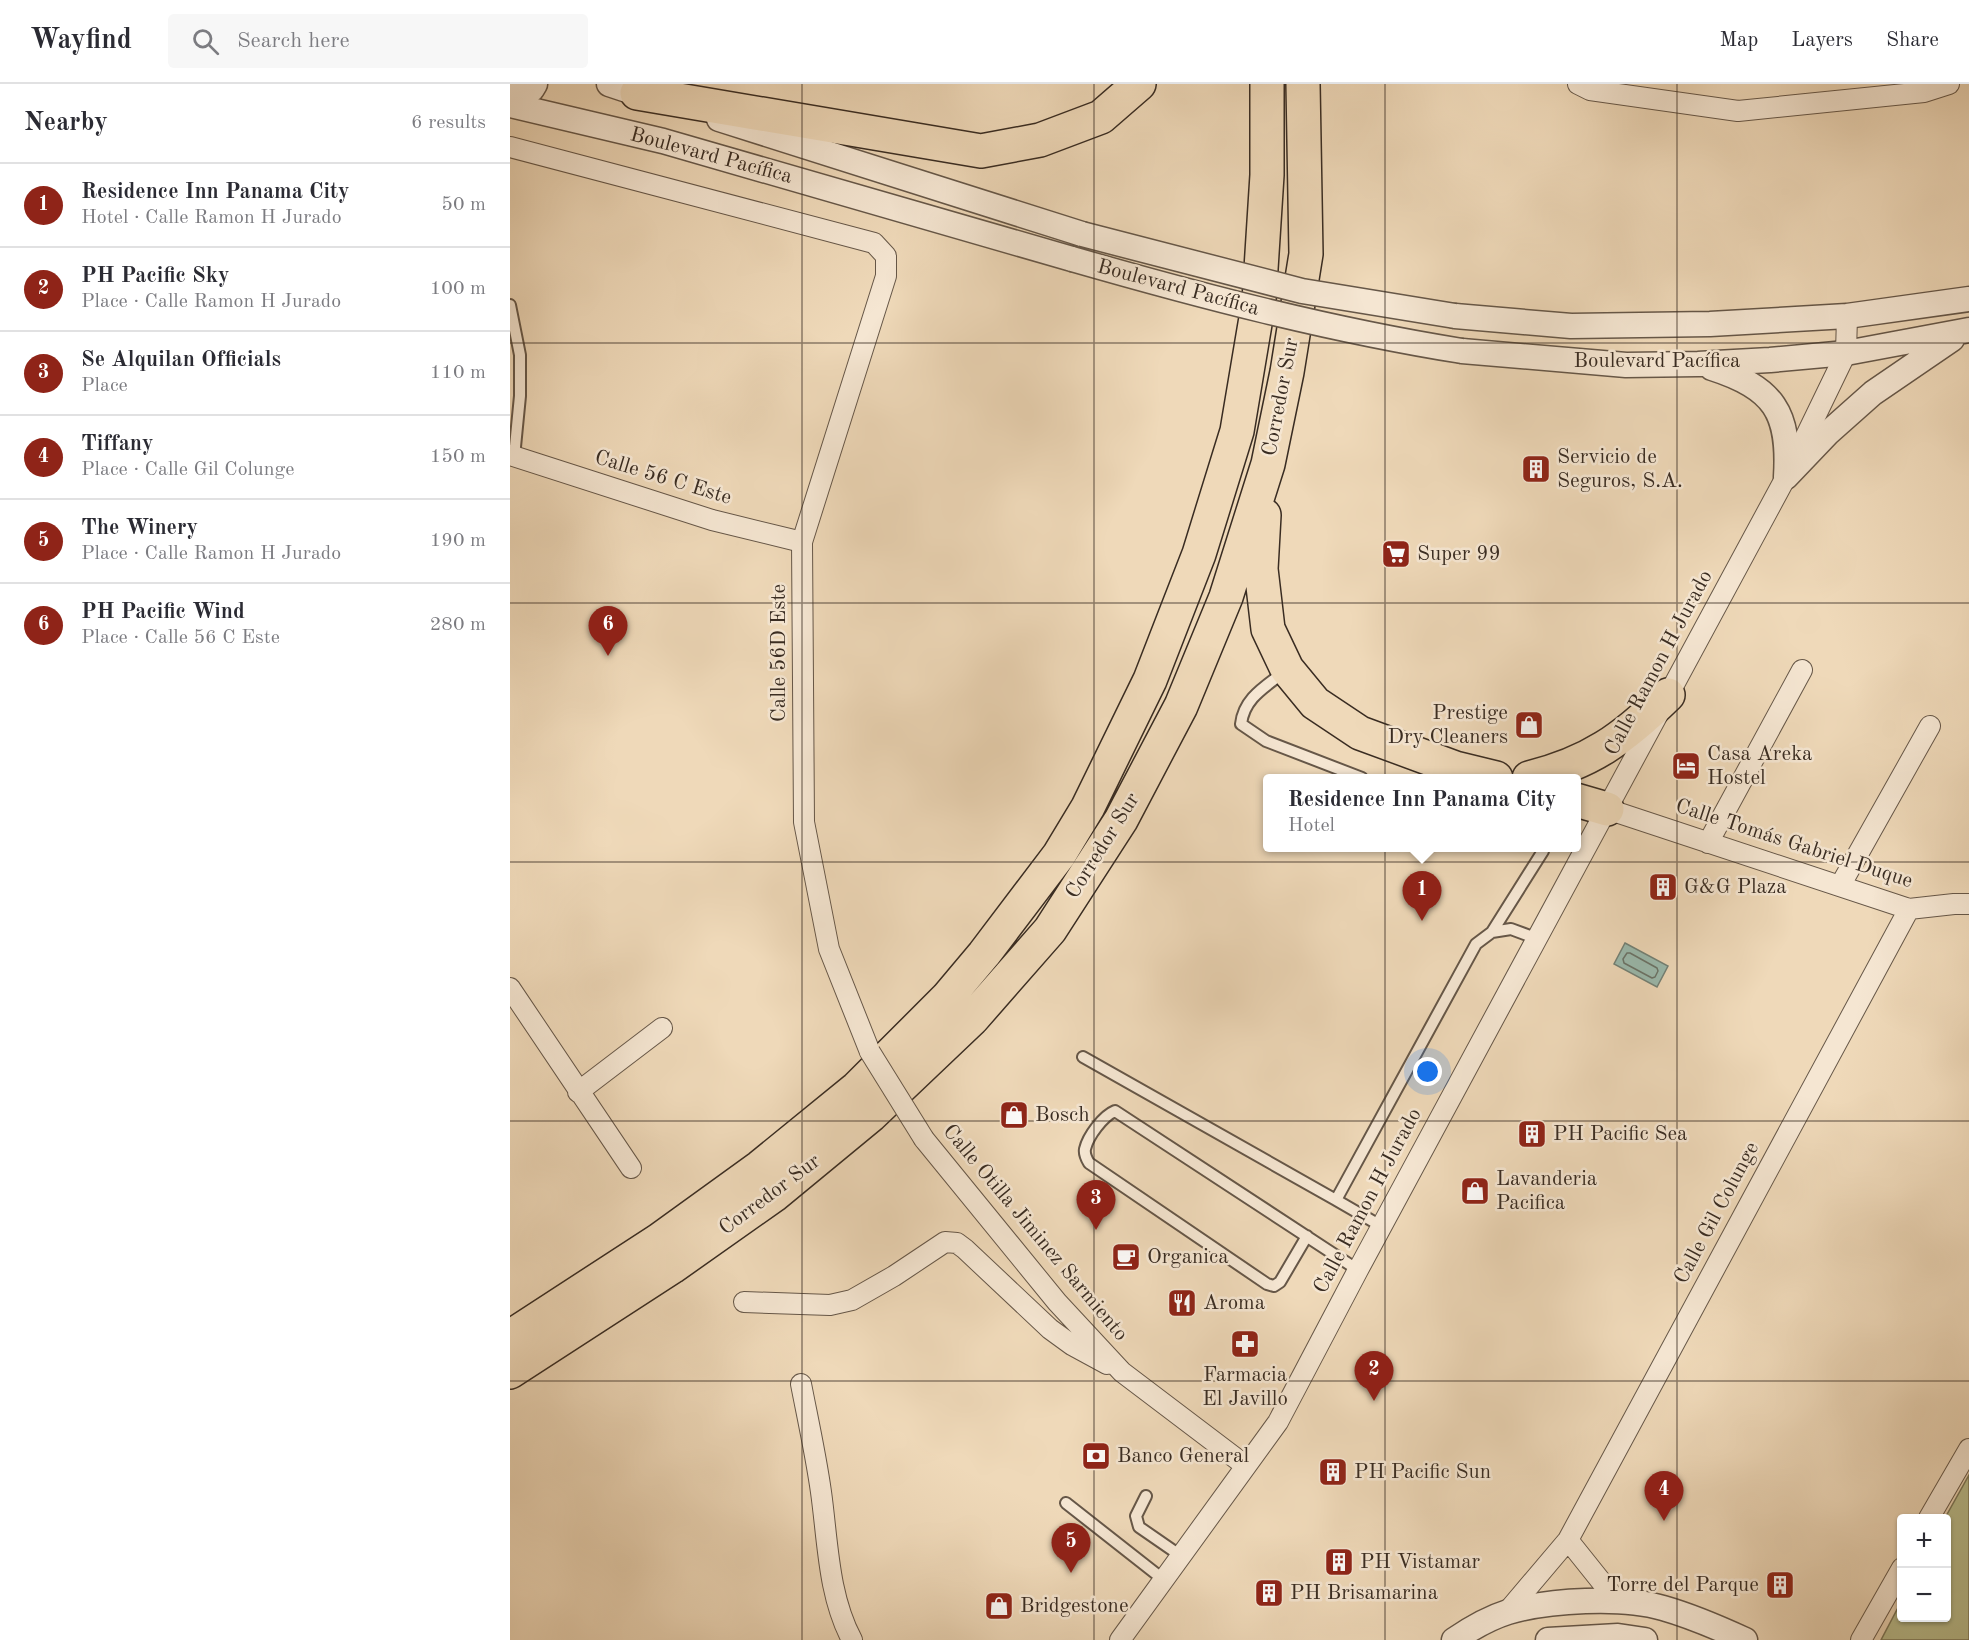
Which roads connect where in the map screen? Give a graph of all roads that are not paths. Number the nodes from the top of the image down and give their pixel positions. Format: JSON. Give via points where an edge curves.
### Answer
{"nodes":[{"id":1,"x":536,"y":84,"type":"edge"},
{"id":2,"x":1139,"y":84,"type":"edge"},
{"id":3,"x":1267,"y":84,"type":"edge"},
{"id":4,"x":1303,"y":84,"type":"edge"},
{"id":5,"x":1578,"y":84,"type":"edge"},
{"id":6,"x":1949,"y":84,"type":"edge"},
{"id":7,"x":623,"y":88,"type":"edge"},
{"id":8,"x":510,"y":90,"type":"edge"},
{"id":9,"x":510,"y":105,"type":"edge"},
{"id":10,"x":510,"y":147,"type":"edge"},
{"id":11,"x":1969,"y":299,"type":"edge"},
{"id":12,"x":510,"y":305,"type":"edge"},
{"id":13,"x":1847,"y":316,"type":"junction"},
{"id":14,"x":1967,"y":331,"type":"edge"},
{"id":15,"x":1846,"y":353,"type":"junction"},
{"id":16,"x":1698,"y":364,"type":"junction"},
{"id":17,"x":512,"y":456,"type":"edge"},
{"id":18,"x":1268,"y":464,"type":"junction"},
{"id":19,"x":1786,"y":477,"type":"junction"},
{"id":20,"x":802,"y":542,"type":"junction"},
{"id":21,"x":1287,"y":669,"type":"junction"},
{"id":22,"x":1802,"y":670,"type":"dead end"},
{"id":23,"x":1668,"y":695,"type":"junction"},
{"id":24,"x":1930,"y":726,"type":"dead end"},
{"id":25,"x":1352,"y":774,"type":"edge"},
{"id":26,"x":1480,"y":774,"type":"edge"},
{"id":27,"x":1545,"y":774,"type":"edge"},
{"id":28,"x":1592,"y":805,"type":"edge"},
{"id":29,"x":1581,"y":832,"type":"edge"},
{"id":30,"x":1708,"y":843,"type":"junction"},
{"id":31,"x":1542,"y":852,"type":"edge"},
{"id":32,"x":1573,"y":852,"type":"edge"},
{"id":33,"x":1840,"y":886,"type":"junction"},
{"id":34,"x":1969,"y":904,"type":"edge"},
{"id":35,"x":1909,"y":909,"type":"junction"},
{"id":36,"x":1492,"y":932,"type":"junction"},
{"id":37,"x":1538,"y":939,"type":"junction"},
{"id":38,"x":510,"y":988,"type":"edge"},
{"id":39,"x":662,"y":1028,"type":"dead end"},
{"id":40,"x":870,"y":1052,"type":"joint"},
{"id":41,"x":1083,"y":1057,"type":"dead end"},
{"id":42,"x":578,"y":1092,"type":"junction"},
{"id":43,"x":631,"y":1168,"type":"dead end"},
{"id":44,"x":1336,"y":1200,"type":"junction"},
{"id":45,"x":1381,"y":1226,"type":"junction"},
{"id":46,"x":1307,"y":1236,"type":"junction"},
{"id":47,"x":1358,"y":1269,"type":"junction"},
{"id":48,"x":744,"y":1302,"type":"dead end"},
{"id":49,"x":510,"y":1337,"type":"edge"},
{"id":50,"x":510,"y":1372,"type":"edge"},
{"id":51,"x":1122,"y":1372,"type":"junction"},
{"id":52,"x":801,"y":1384,"type":"dead end"},
{"id":53,"x":1969,"y":1449,"type":"edge"},
{"id":54,"x":1246,"y":1466,"type":"junction"},
{"id":55,"x":1146,"y":1496,"type":"dead end"},
{"id":56,"x":1066,"y":1503,"type":"dead end"},
{"id":57,"x":1931,"y":1514,"type":"edge"},
{"id":58,"x":1568,"y":1540,"type":"junction"},
{"id":59,"x":1181,"y":1556,"type":"junction"},
{"id":60,"x":1897,"y":1577,"type":"edge"},
{"id":61,"x":1164,"y":1580,"type":"junction"},
{"id":62,"x":1616,"y":1600,"type":"junction"},
{"id":63,"x":1507,"y":1612,"type":"junction"},
{"id":64,"x":852,"y":1640,"type":"edge"},
{"id":65,"x":1120,"y":1640,"type":"edge"},
{"id":66,"x":1454,"y":1640,"type":"edge"},
{"id":67,"x":1548,"y":1640,"type":"edge"},
{"id":68,"x":1645,"y":1640,"type":"edge"},
{"id":69,"x":1745,"y":1640,"type":"edge"},
{"id":70,"x":1861,"y":1640,"type":"edge"}],
"edges":[{"from":1,"to":8,"type":"street","via":[[532,89]]},
{"from":2,"to":7,"type":"highway","via":[[1101,117],[1040,140],[981,151]]},
{"from":3,"to":49,"type":"highway","name":"Corredor Sur","via":[[1267,175],[1259,300],[1237,431],[1199,554],[1150,680],[1088,807],[1059,855],[984,954],[947,998],[856,1088],[760,1167],[659,1240]]},
{"from":4,"to":18,"type":"highway","name":"Corredor Sur","via":[[1306,254]]},
{"from":5,"to":6,"type":"street","via":[[1590,90],[1738,111],[1924,92]]},
{"from":7,"to":13,"type":"street","name":"Boulevard Pacífica","bridge":true,"via":[[1082,234],[1302,291],[1455,316],[1571,326],[1710,324]]},
{"from":9,"to":16,"type":"street","name":"Boulevard Pacífica","bridge":true,"via":[[663,141],[1202,297],[1397,341],[1462,351],[1626,365]]},
{"from":10,"to":20,"type":"street","name":"Calle 56D Este","via":[[874,243],[886,256],[886,276]]},
{"from":11,"to":13,"type":"street","name":"Boulevard Pacífica"},
{"from":12,"to":17,"type":"lane","via":[[520,355],[520,396]]},
{"from":13,"to":15,"type":"street","name":"Calle Ramon H Jurado"},
{"from":14,"to":15,"type":"street","name":"Boulevard Pacífica"},
{"from":14,"to":19,"type":"street","via":[[1873,393]]},
{"from":15,"to":16,"type":"street","name":"Boulevard Pacífica"},
{"from":15,"to":19,"type":"street","name":"Calle Ramon H Jurado"},
{"from":16,"to":19,"type":"street","via":[[1738,377],[1762,391],[1779,411],[1786,441]]},
{"from":17,"to":20,"type":"street","name":"Calle 56 C Este","via":[[712,519]]},
{"from":18,"to":21,"type":"highway","via":[[1261,569],[1268,629]]},
{"from":18,"to":50,"type":"highway","name":"Corredor Sur","via":[[1226,597],[1181,706],[1121,820],[1050,930],[972,1019],[871,1115],[774,1195],[672,1267]]},
{"from":19,"to":23,"type":"street","name":"Calle Ramon H Jurado"},
{"from":20,"to":40,"type":"street","name":"Calle 56D Este","via":[[804,822],[829,949]]},
{"from":21,"to":25,"type":"lane","via":[[1252,697],[1241,724],[1266,741]]},
{"from":21,"to":26,"type":"highway","via":[[1315,703],[1360,733]]},
{"from":22,"to":30,"type":"street"},
{"from":23,"to":27,"type":"highway","via":[[1635,727],[1598,753]]},
{"from":23,"to":28,"type":"street","name":"Calle Ramon H Jurado"},
{"from":24,"to":33,"type":"street"},
{"from":28,"to":29,"type":"street","name":"Calle Ramon H Jurado"},
{"from":28,"to":30,"type":"street","name":"Calle Tomás Gabriel Duque"},
{"from":30,"to":33,"type":"street","name":"Calle Tomás Gabriel Duque"},
{"from":31,"to":36,"type":"lane"},
{"from":32,"to":37,"type":"street","name":"Calle Ramon H Jurado"},
{"from":33,"to":35,"type":"street","name":"Calle Tomás Gabriel Duque"},
{"from":34,"to":35,"type":"street","name":"Calle Tomás Gabriel Duque"},
{"from":35,"to":58,"type":"street","name":"Calle Gil Colunge"},
{"from":36,"to":37,"type":"lane","via":[[1511,928]]},
{"from":36,"to":44,"type":"lane","via":[[1476,944]]},
{"from":37,"to":45,"type":"street","name":"Calle Ramon H Jurado"},
{"from":38,"to":42,"type":"street"},
{"from":39,"to":42,"type":"street"},
{"from":40,"to":51,"type":"street","name":"Calle Otilla Jiminez Sarmiento","bridge":true,"via":[[924,1139],[1057,1302]]},
{"from":41,"to":44,"type":"lane"},
{"from":42,"to":43,"type":"street"},
{"from":44,"to":45,"type":"lane"},
{"from":45,"to":47,"type":"street","name":"Calle Ramon H Jurado"},
{"from":46,"to":46,"type":"lane","via":[[1115,1111],[1102,1120],[1085,1148],[1089,1162],[1267,1284],[1274,1286],[1280,1282]]},
{"from":46,"to":47,"type":"lane"},
{"from":47,"to":54,"type":"street","name":"Calle Ramon H Jurado","via":[[1278,1422]]},
{"from":48,"to":51,"type":"street","via":[[830,1305],[852,1300],[945,1242],[957,1243],[1050,1329]]},
{"from":51,"to":54,"type":"street","name":"Calle Otilla Jiminez Sarmiento"},
{"from":52,"to":64,"type":"street","via":[[834,1594]]},
{"from":53,"to":57,"type":"street"},
{"from":54,"to":59,"type":"street","name":"Calle Ramon H Jurado"},
{"from":55,"to":59,"type":"lane","via":[[1136,1516],[1139,1527]]},
{"from":56,"to":61,"type":"lane"},
{"from":58,"to":62,"type":"street"},
{"from":58,"to":63,"type":"street","name":"Calle Gil Colunge"},
{"from":59,"to":61,"type":"street","name":"Calle Ramon H Jurado"},
{"from":60,"to":70,"type":"street"},
{"from":61,"to":65,"type":"street","name":"Calle Ramon H Jurado"},
{"from":62,"to":63,"type":"street","via":[[1561,1603]]},
{"from":62,"to":69,"type":"street","via":[[1662,1608]]},
{"from":63,"to":66,"type":"street"},
{"from":67,"to":68,"type":"street","via":[[1618,1636]]}]}
